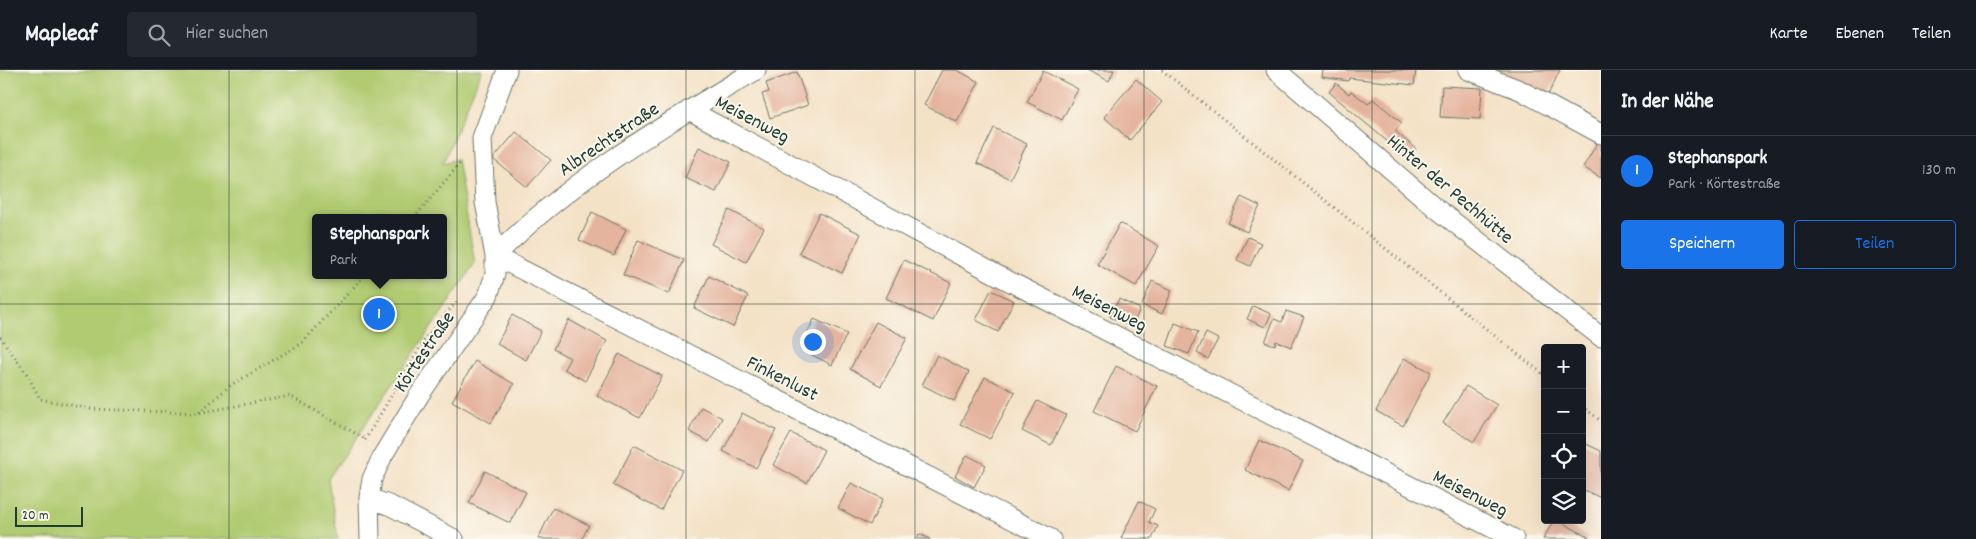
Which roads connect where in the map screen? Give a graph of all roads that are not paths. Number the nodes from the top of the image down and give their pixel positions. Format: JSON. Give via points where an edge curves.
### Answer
{"nodes":[{"id":1,"x":507,"y":70,"type":"edge"},
{"id":2,"x":756,"y":70,"type":"edge"},
{"id":3,"x":1276,"y":70,"type":"edge"},
{"id":4,"x":1468,"y":70,"type":"edge"},
{"id":5,"x":689,"y":110,"type":"junction"},
{"id":6,"x":1601,"y":134,"type":"edge"},
{"id":7,"x":495,"y":256,"type":"junction"},
{"id":8,"x":1601,"y":337,"type":"edge"},
{"id":9,"x":368,"y":498,"type":"junction"},
{"id":10,"x":1047,"y":538,"type":"edge"},
{"id":11,"x":370,"y":539,"type":"edge"},
{"id":12,"x":454,"y":539,"type":"edge"},
{"id":13,"x":1514,"y":539,"type":"edge"}],
"edges":[{"from":1,"to":7,"type":"street","name":"Körtestraße","via":[[482,138],[485,202]]},
{"from":2,"to":5,"type":"street","name":"Albrechtstraße"},
{"from":3,"to":8,"type":"street","name":"Hinter der Pechhütte","via":[[1438,209]]},
{"from":4,"to":6,"type":"street","via":[[1520,90]]},
{"from":5,"to":7,"type":"street","name":"Albrechtstraße","via":[[604,164],[526,225]]},
{"from":5,"to":13,"type":"street","name":"Meisenweg","via":[[999,276]]},
{"from":7,"to":9,"type":"street","name":"Körtestraße","via":[[495,274],[488,296],[383,454]]},
{"from":7,"to":10,"type":"street","name":"Finkenlust"},
{"from":9,"to":11,"type":"street","name":"Körtestraße"},
{"from":9,"to":12,"type":"street","via":[[391,506]]}]}
